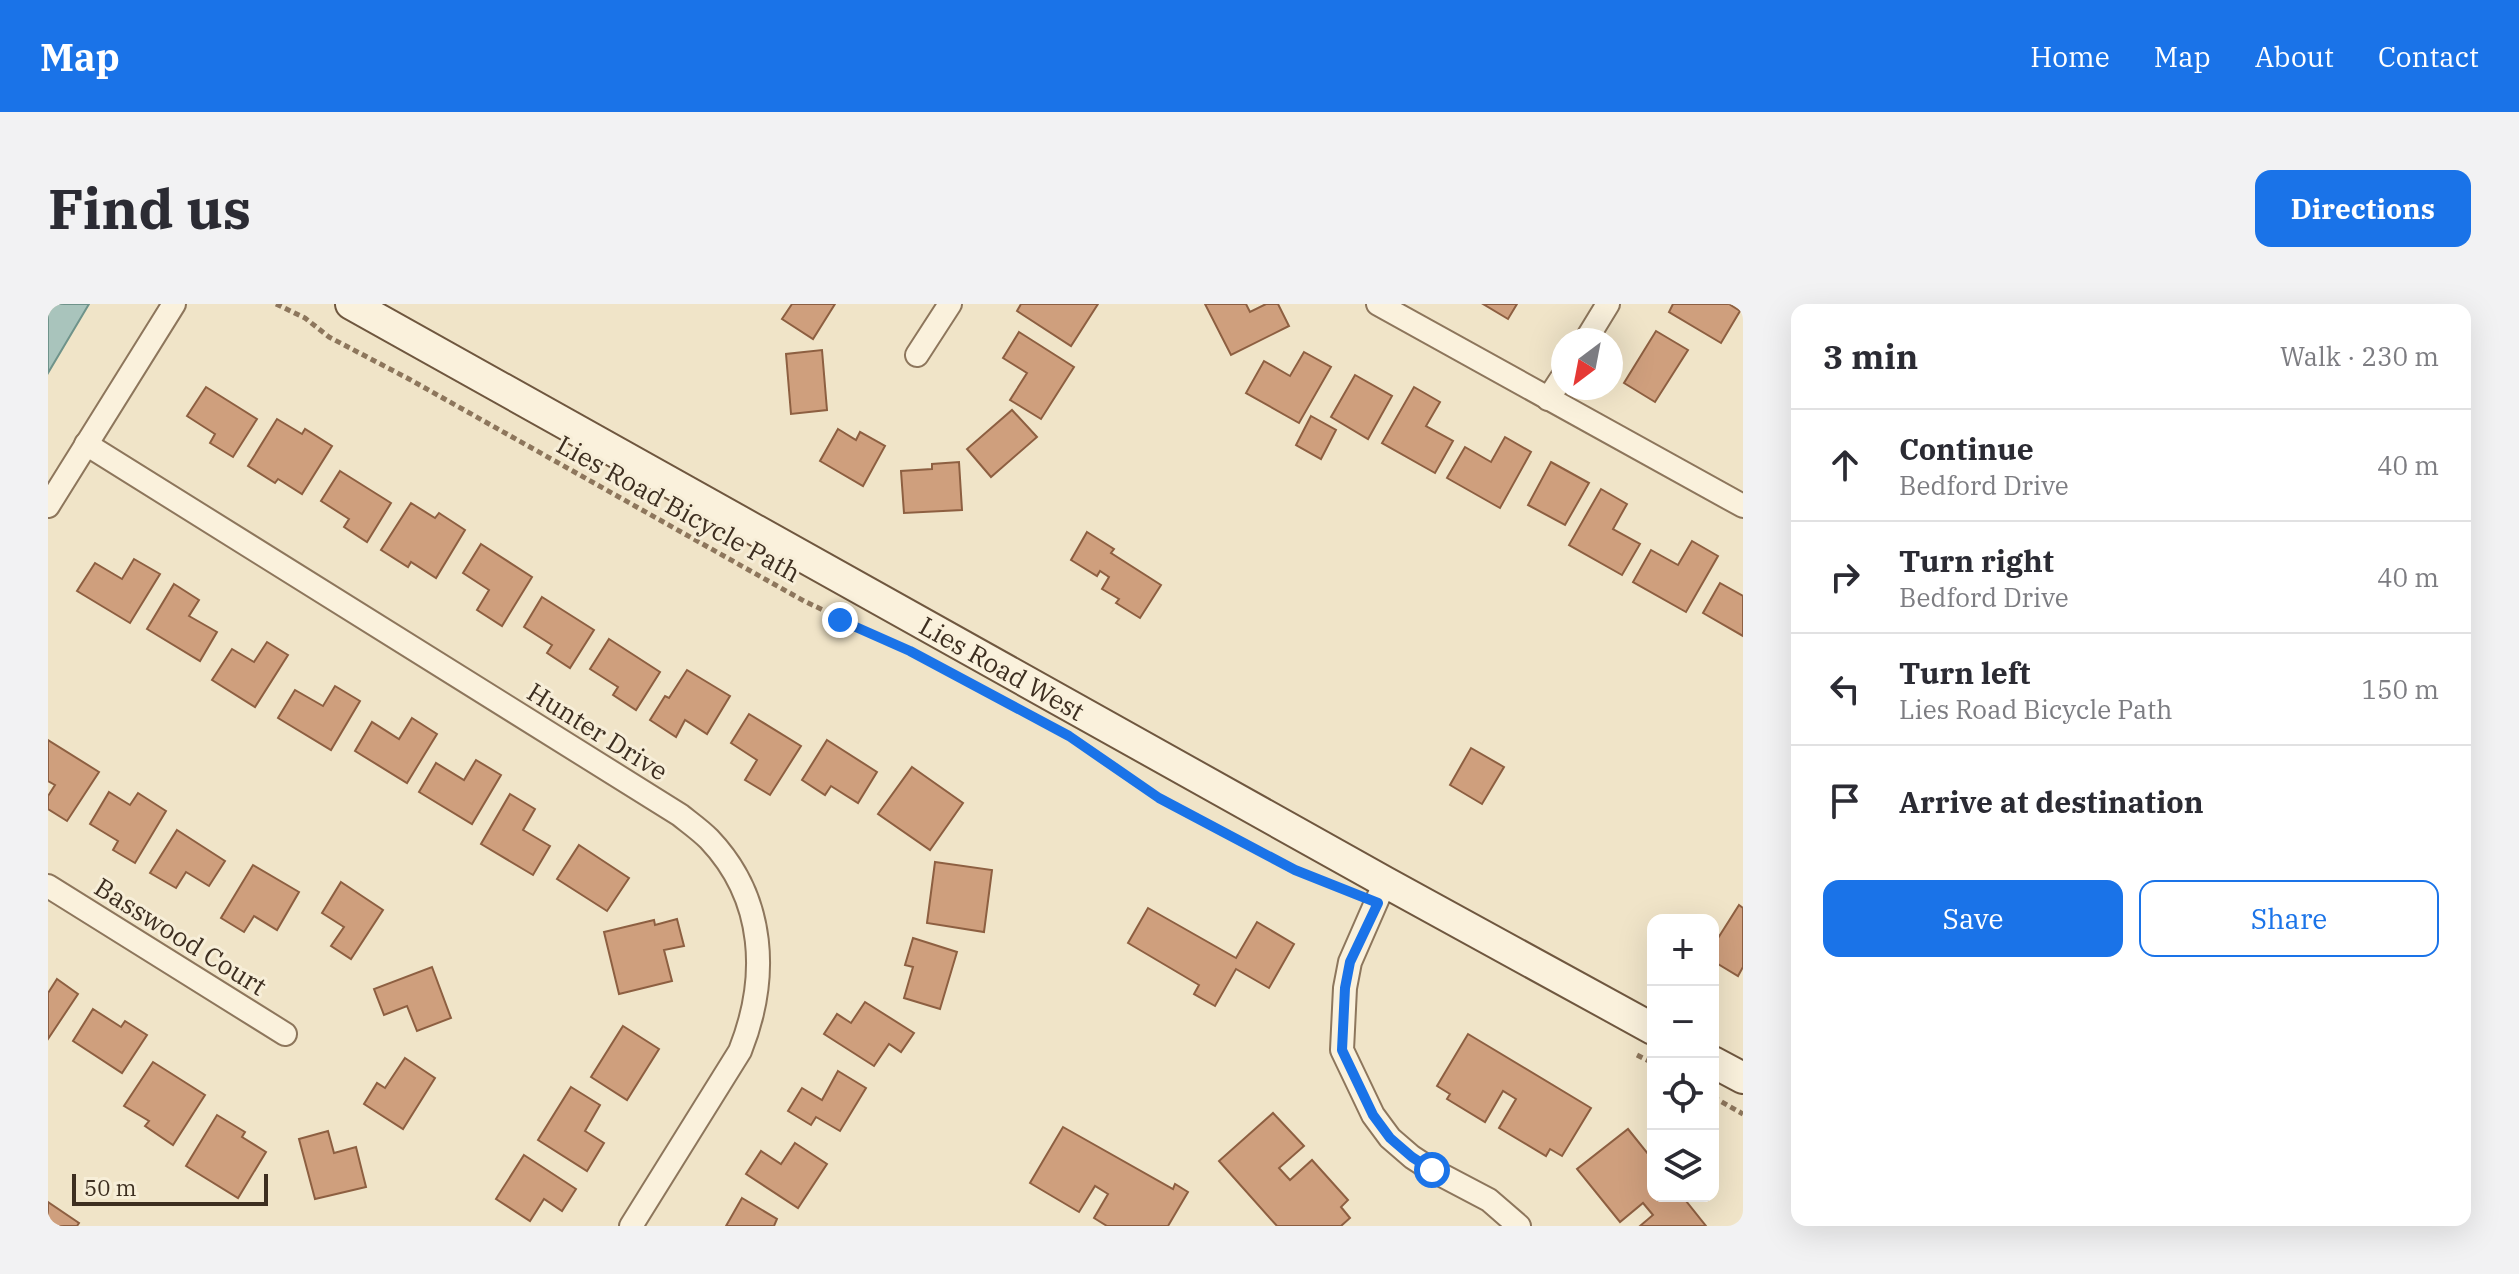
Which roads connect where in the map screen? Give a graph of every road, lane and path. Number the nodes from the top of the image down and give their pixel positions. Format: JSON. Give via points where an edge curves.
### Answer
{"nodes":[{"id":1,"x":174,"y":304,"type":"edge"},
{"id":2,"x":276,"y":304,"type":"edge"},
{"id":3,"x":351,"y":304,"type":"edge"},
{"id":4,"x":950,"y":304,"type":"edge"},
{"id":5,"x":1378,"y":304,"type":"edge"},
{"id":6,"x":1608,"y":304,"type":"edge"},
{"id":7,"x":1593,"y":328,"type":"edge"},
{"id":8,"x":917,"y":355,"type":"dead end"},
{"id":9,"x":1551,"y":394,"type":"edge"},
{"id":10,"x":1548,"y":399,"type":"junction"},
{"id":11,"x":86,"y":444,"type":"junction"},
{"id":12,"x":48,"y":506,"type":"edge"},
{"id":13,"x":1743,"y":506,"type":"edge"},
{"id":14,"x":910,"y":651,"type":"dead end"},
{"id":15,"x":1093,"y":753,"type":"dead end"},
{"id":16,"x":1320,"y":879,"type":"dead end"},
{"id":17,"x":1385,"y":882,"type":"junction"},
{"id":18,"x":48,"y":886,"type":"edge"},
{"id":19,"x":1647,"y":1026,"type":"edge"},
{"id":20,"x":285,"y":1034,"type":"dead end"},
{"id":21,"x":1626,"y":1048,"type":"dead end"},
{"id":22,"x":1647,"y":1060,"type":"edge"},
{"id":23,"x":1719,"y":1065,"type":"edge"},
{"id":24,"x":1743,"y":1078,"type":"edge"},
{"id":25,"x":1719,"y":1100,"type":"edge"},
{"id":26,"x":1743,"y":1114,"type":"edge"},
{"id":27,"x":631,"y":1226,"type":"edge"},
{"id":28,"x":1519,"y":1226,"type":"edge"}],
"edges":[{"from":1,"to":11,"type":"street"},
{"from":2,"to":14,"type":"path","name":"Lies Road Bicycle Path","via":[[804,601]]},
{"from":3,"to":17,"type":"street","name":"Lies Road West"},
{"from":4,"to":8,"type":"street"},
{"from":5,"to":10,"type":"street"},
{"from":6,"to":7,"type":"street"},
{"from":9,"to":10,"type":"street"},
{"from":10,"to":13,"type":"street"},
{"from":11,"to":12,"type":"street"},
{"from":11,"to":27,"type":"street","name":"Hunter Drive","via":[[680,815],[709,839],[730,867],[754,918],[759,952],[752,1020],[740,1051]]},
{"from":15,"to":16,"type":"path","via":[[1159,798]]},
{"from":17,"to":19,"type":"street","name":"Lies Road West"},
{"from":17,"to":28,"type":"street","via":[[1350,962],[1342,1050],[1390,1138],[1432,1170],[1489,1200]]},
{"from":18,"to":20,"type":"street","name":"Basswood Court"},
{"from":21,"to":22,"type":"path"},
{"from":23,"to":24,"type":"street"},
{"from":25,"to":26,"type":"path"}]}
